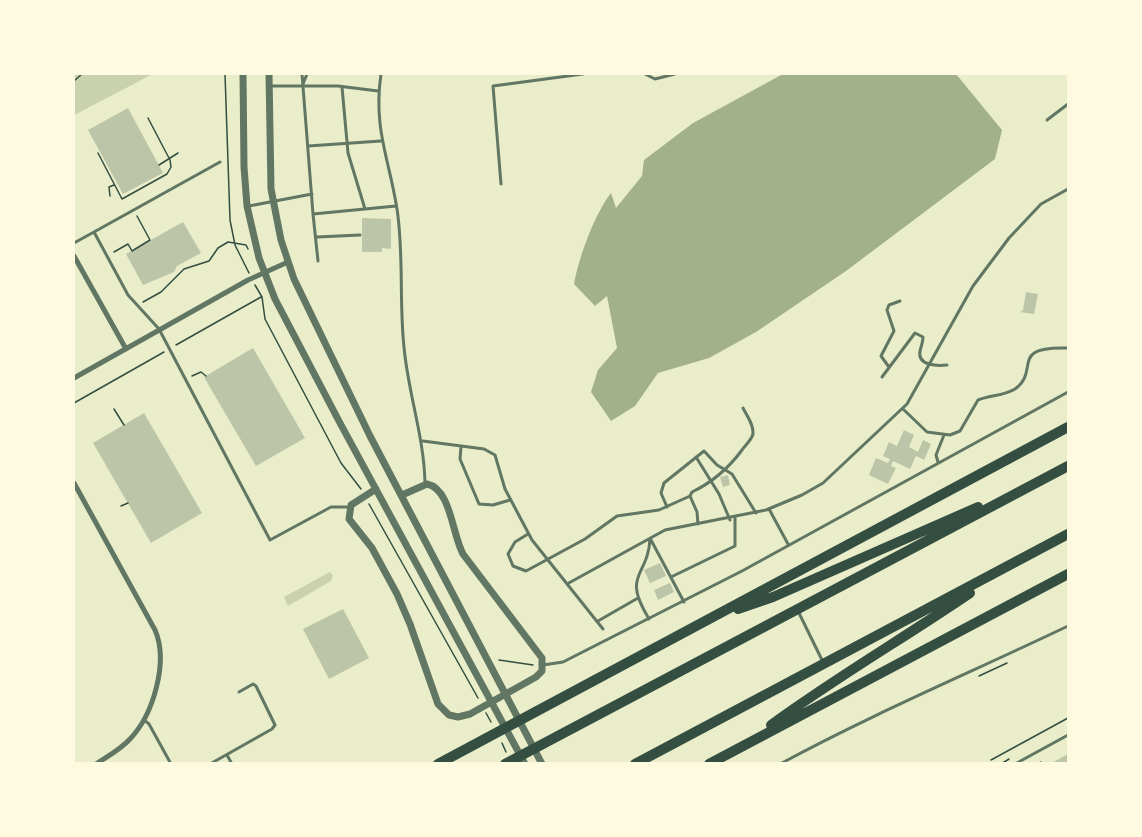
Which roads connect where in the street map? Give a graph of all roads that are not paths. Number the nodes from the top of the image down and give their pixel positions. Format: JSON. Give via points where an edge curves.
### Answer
{"nodes":[{"id":1,"x":243,"y":74,"type":"edge"},
{"id":2,"x":269,"y":74,"type":"edge"},
{"id":3,"x":302,"y":74,"type":"edge"},
{"id":4,"x":307,"y":74,"type":"edge"},
{"id":5,"x":381,"y":74,"type":"edge"},
{"id":6,"x":583,"y":74,"type":"edge"},
{"id":7,"x":645,"y":74,"type":"edge"},
{"id":8,"x":675,"y":74,"type":"edge"},
{"id":9,"x":269,"y":86,"type":"junction"},
{"id":10,"x":303,"y":86,"type":"junction"},
{"id":11,"x":342,"y":87,"type":"junction"},
{"id":12,"x":378,"y":91,"type":"junction"},
{"id":13,"x":1068,"y":104,"type":"edge"},
{"id":14,"x":1047,"y":120,"type":"dead end"},
{"id":15,"x":381,"y":141,"type":"junction"},
{"id":16,"x":347,"y":144,"type":"junction"},
{"id":17,"x":308,"y":146,"type":"junction"},
{"id":18,"x":220,"y":162,"type":"dead end"},
{"id":19,"x":501,"y":184,"type":"dead end"},
{"id":20,"x":1068,"y":189,"type":"edge"},
{"id":21,"x":312,"y":194,"type":"junction"},
{"id":22,"x":273,"y":201,"type":"junction"},
{"id":23,"x":247,"y":206,"type":"junction"},
{"id":24,"x":396,"y":206,"type":"junction"},
{"id":25,"x":365,"y":209,"type":"junction"},
{"id":26,"x":314,"y":214,"type":"junction"},
{"id":27,"x":96,"y":231,"type":"junction"},
{"id":28,"x":360,"y":235,"type":"dead end"},
{"id":29,"x":316,"y":238,"type":"junction"},
{"id":30,"x":74,"y":243,"type":"edge"},
{"id":31,"x":74,"y":256,"type":"edge"},
{"id":32,"x":318,"y":261,"type":"dead end"},
{"id":33,"x":288,"y":262,"type":"junction"},
{"id":34,"x":264,"y":271,"type":"junction"},
{"id":35,"x":900,"y":301,"type":"dead end"},
{"id":36,"x":159,"y":329,"type":"junction"},
{"id":37,"x":1068,"y":348,"type":"edge"},
{"id":38,"x":126,"y":349,"type":"junction"},
{"id":39,"x":930,"y":365,"type":"junction"},
{"id":40,"x":947,"y":365,"type":"dead end"},
{"id":41,"x":889,"y":367,"type":"junction"},
{"id":42,"x":882,"y":377,"type":"dead end"},
{"id":43,"x":74,"y":378,"type":"edge"},
{"id":44,"x":1068,"y":392,"type":"edge"},
{"id":45,"x":743,"y":408,"type":"dead end"},
{"id":46,"x":903,"y":409,"type":"junction"},
{"id":47,"x":1068,"y":421,"type":"edge"},
{"id":48,"x":1068,"y":427,"type":"edge"},
{"id":49,"x":944,"y":435,"type":"junction"},
{"id":50,"x":423,"y":441,"type":"junction"},
{"id":51,"x":1039,"y":443,"type":"junction"},
{"id":52,"x":461,"y":447,"type":"junction"},
{"id":53,"x":696,"y":457,"type":"junction"},
{"id":54,"x":938,"y":462,"type":"junction"},
{"id":55,"x":1068,"y":466,"type":"edge"},
{"id":56,"x":726,"y":469,"type":"junction"},
{"id":57,"x":1050,"y":476,"type":"junction"},
{"id":58,"x":74,"y":483,"type":"edge"},
{"id":59,"x":711,"y":483,"type":"junction"},
{"id":60,"x":425,"y":485,"type":"junction"},
{"id":61,"x":376,"y":489,"type":"junction"},
{"id":62,"x":402,"y":495,"type":"junction"},
{"id":63,"x":690,"y":496,"type":"junction"},
{"id":64,"x":510,"y":500,"type":"junction"},
{"id":65,"x":349,"y":507,"type":"junction"},
{"id":66,"x":667,"y":507,"type":"junction"},
{"id":67,"x":769,"y":509,"type":"junction"},
{"id":68,"x":756,"y":513,"type":"junction"},
{"id":69,"x":735,"y":518,"type":"junction"},
{"id":70,"x":730,"y":520,"type":"junction"},
{"id":71,"x":698,"y":524,"type":"junction"},
{"id":72,"x":529,"y":534,"type":"junction"},
{"id":73,"x":1068,"y":534,"type":"edge"},
{"id":74,"x":651,"y":539,"type":"junction"},
{"id":75,"x":788,"y":544,"type":"junction"},
{"id":76,"x":546,"y":558,"type":"junction"},
{"id":77,"x":1014,"y":564,"type":"junction"},
{"id":78,"x":1068,"y":574,"type":"edge"},
{"id":79,"x":671,"y":577,"type":"junction"},
{"id":80,"x":567,"y":584,"type":"junction"},
{"id":81,"x":1068,"y":584,"type":"edge"},
{"id":82,"x":1031,"y":594,"type":"junction"},
{"id":83,"x":638,"y":598,"type":"junction"},
{"id":84,"x":684,"y":602,"type":"junction"},
{"id":85,"x":797,"y":609,"type":"junction"},
{"id":86,"x":714,"y":617,"type":"junction"},
{"id":87,"x":649,"y":619,"type":"junction"},
{"id":88,"x":598,"y":621,"type":"junction"},
{"id":89,"x":1068,"y":626,"type":"edge"},
{"id":90,"x":603,"y":629,"type":"dead end"},
{"id":91,"x":824,"y":663,"type":"junction"},
{"id":92,"x":543,"y":665,"type":"junction"},
{"id":93,"x":239,"y":692,"type":"dead end"},
{"id":94,"x":143,"y":719,"type":"junction"},
{"id":95,"x":1068,"y":735,"type":"edge"},
{"id":96,"x":744,"y":745,"type":"junction"},
{"id":97,"x":227,"y":754,"type":"junction"},
{"id":98,"x":96,"y":764,"type":"edge"},
{"id":99,"x":171,"y":764,"type":"edge"},
{"id":100,"x":210,"y":764,"type":"edge"},
{"id":101,"x":232,"y":764,"type":"edge"},
{"id":102,"x":438,"y":764,"type":"edge"},
{"id":103,"x":505,"y":764,"type":"edge"},
{"id":104,"x":525,"y":764,"type":"edge"},
{"id":105,"x":542,"y":764,"type":"edge"},
{"id":106,"x":635,"y":764,"type":"edge"},
{"id":107,"x":709,"y":764,"type":"edge"},
{"id":108,"x":780,"y":764,"type":"edge"},
{"id":109,"x":1015,"y":764,"type":"edge"}],
"edges":[{"from":1,"to":23,"type":"street"},
{"from":2,"to":9,"type":"street"},
{"from":3,"to":10,"type":"lane"},
{"from":4,"to":10,"type":"lane"},
{"from":5,"to":12,"type":"lane"},
{"from":6,"to":19,"type":"lane","via":[[493,86]]},
{"from":7,"to":8,"type":"lane","via":[[655,80]]},
{"from":9,"to":10,"type":"lane"},
{"from":9,"to":22,"type":"street"},
{"from":10,"to":11,"type":"lane"},
{"from":10,"to":17,"type":"lane"},
{"from":11,"to":12,"type":"lane"},
{"from":11,"to":16,"type":"lane"},
{"from":12,"to":15,"type":"lane"},
{"from":13,"to":14,"type":"lane"},
{"from":15,"to":16,"type":"lane"},
{"from":15,"to":24,"type":"lane"},
{"from":16,"to":17,"type":"lane"},
{"from":16,"to":25,"type":"lane"},
{"from":17,"to":21,"type":"lane"},
{"from":18,"to":27,"type":"lane"},
{"from":20,"to":39,"type":"lane","via":[[1037,208],[993,258]]},
{"from":21,"to":22,"type":"lane"},
{"from":21,"to":26,"type":"lane"},
{"from":22,"to":23,"type":"lane"},
{"from":22,"to":33,"type":"street"},
{"from":23,"to":34,"type":"street"},
{"from":24,"to":25,"type":"lane"},
{"from":24,"to":50,"type":"lane","via":[[404,348]]},
{"from":25,"to":26,"type":"lane"},
{"from":26,"to":29,"type":"lane"},
{"from":27,"to":30,"type":"lane"},
{"from":27,"to":36,"type":"lane","via":[[128,295]]},
{"from":28,"to":29,"type":"lane"},
{"from":29,"to":32,"type":"lane"},
{"from":31,"to":38,"type":"street"},
{"from":33,"to":34,"type":"street"},
{"from":33,"to":62,"type":"street","via":[[326,348]]},
{"from":34,"to":36,"type":"street"},
{"from":34,"to":61,"type":"street","via":[[280,309]]},
{"from":35,"to":41,"type":"lane","via":[[887,310],[894,330],[881,356]]},
{"from":36,"to":38,"type":"street"},
{"from":36,"to":65,"type":"lane","via":[[270,540],[331,507]]},
{"from":37,"to":49,"type":"lane","via":[[1040,350],[1028,361],[1018,386],[978,400],[960,431]]},
{"from":38,"to":43,"type":"street"},
{"from":39,"to":40,"type":"lane"},
{"from":39,"to":41,"type":"lane","via":[[920,358],[923,340],[918,332]]},
{"from":39,"to":46,"type":"lane"},
{"from":41,"to":42,"type":"lane"},
{"from":44,"to":54,"type":"lane"},
{"from":45,"to":56,"type":"lane","via":[[753,435]]},
{"from":46,"to":49,"type":"lane","via":[[927,432]]},
{"from":46,"to":67,"type":"lane","via":[[823,483]]},
{"from":47,"to":51,"type":"highway"},
{"from":48,"to":51,"type":"highway"},
{"from":49,"to":54,"type":"lane","via":[[936,455]]},
{"from":50,"to":52,"type":"lane"},
{"from":50,"to":60,"type":"lane"},
{"from":51,"to":86,"type":"highway"},
{"from":52,"to":64,"type":"lane","via":[[484,449],[495,455]]},
{"from":52,"to":64,"type":"lane","via":[[460,459],[479,504]]},
{"from":53,"to":56,"type":"lane","via":[[704,451]]},
{"from":53,"to":59,"type":"lane"},
{"from":53,"to":66,"type":"lane","via":[[662,486]]},
{"from":54,"to":75,"type":"lane"},
{"from":55,"to":57,"type":"highway"},
{"from":56,"to":59,"type":"lane"},
{"from":56,"to":68,"type":"lane"},
{"from":57,"to":85,"type":"highway"},
{"from":57,"to":86,"type":"highway","via":[[773,597]]},
{"from":58,"to":94,"type":"street","via":[[160,643],[158,674]]},
{"from":59,"to":63,"type":"lane"},
{"from":59,"to":70,"type":"lane"},
{"from":60,"to":62,"type":"street"},
{"from":60,"to":92,"type":"street","via":[[442,493],[466,560],[533,643]]},
{"from":61,"to":65,"type":"street"},
{"from":61,"to":104,"type":"street"},
{"from":62,"to":105,"type":"street"},
{"from":63,"to":66,"type":"lane"},
{"from":63,"to":71,"type":"lane"},
{"from":64,"to":72,"type":"lane"},
{"from":65,"to":92,"type":"street","via":[[349,519],[372,548],[403,606],[438,704],[445,713],[455,717],[470,714],[530,682],[540,674]]},
{"from":66,"to":76,"type":"lane","via":[[617,516],[585,539]]},
{"from":67,"to":68,"type":"lane"},
{"from":67,"to":75,"type":"lane"},
{"from":68,"to":69,"type":"lane"},
{"from":69,"to":70,"type":"lane"},
{"from":69,"to":79,"type":"lane","via":[[735,546]]},
{"from":70,"to":71,"type":"lane"},
{"from":71,"to":74,"type":"lane","via":[[673,528]]},
{"from":72,"to":76,"type":"lane"},
{"from":72,"to":76,"type":"lane","via":[[510,548],[509,563],[526,571]]},
{"from":73,"to":77,"type":"highway"},
{"from":74,"to":79,"type":"lane"},
{"from":74,"to":80,"type":"lane"},
{"from":74,"to":83,"type":"lane","via":[[637,577]]},
{"from":75,"to":84,"type":"lane"},
{"from":76,"to":80,"type":"lane"},
{"from":77,"to":91,"type":"highway"},
{"from":77,"to":96,"type":"highway","via":[[817,692]]},
{"from":78,"to":82,"type":"highway"},
{"from":79,"to":84,"type":"lane"},
{"from":80,"to":88,"type":"lane"},
{"from":81,"to":82,"type":"highway"},
{"from":82,"to":96,"type":"highway"},
{"from":83,"to":87,"type":"lane"},
{"from":83,"to":88,"type":"lane"},
{"from":84,"to":87,"type":"lane"},
{"from":85,"to":91,"type":"lane"},
{"from":85,"to":103,"type":"highway"},
{"from":86,"to":102,"type":"highway"},
{"from":87,"to":92,"type":"lane","via":[[562,663]]},
{"from":88,"to":90,"type":"lane"},
{"from":89,"to":108,"type":"lane","via":[[858,722]]},
{"from":91,"to":106,"type":"highway"},
{"from":93,"to":97,"type":"lane","via":[[256,686],[275,725]]},
{"from":94,"to":98,"type":"street","via":[[125,744]]},
{"from":94,"to":99,"type":"lane"},
{"from":95,"to":109,"type":"lane"},
{"from":96,"to":107,"type":"highway"},
{"from":97,"to":100,"type":"lane"},
{"from":97,"to":101,"type":"lane"}]}
